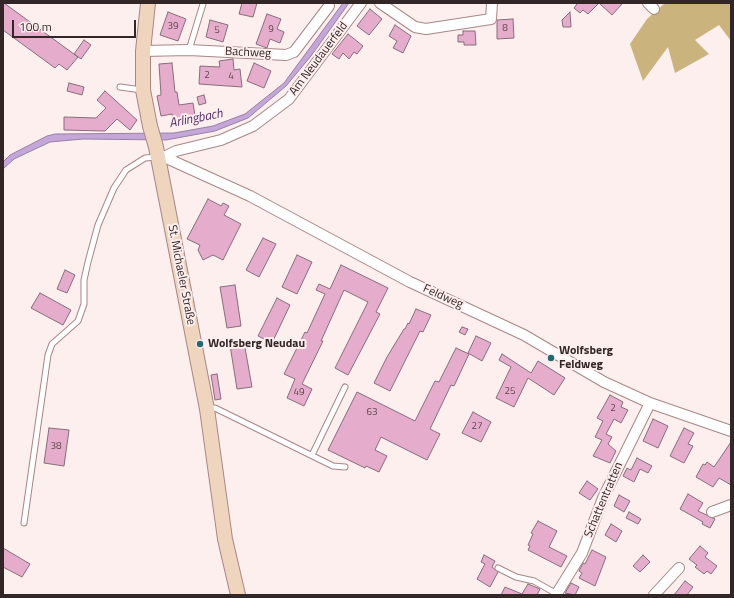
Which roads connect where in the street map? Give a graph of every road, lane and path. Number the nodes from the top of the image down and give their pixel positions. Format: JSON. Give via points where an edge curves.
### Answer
{"nodes":[{"id":1,"x":148,"y":3,"type":"edge"},
{"id":2,"x":361,"y":3,"type":"edge"},
{"id":3,"x":380,"y":3,"type":"edge"},
{"id":4,"x":492,"y":3,"type":"edge"},
{"id":5,"x":203,"y":4,"type":"dead end"},
{"id":6,"x":328,"y":6,"type":"dead end"},
{"id":7,"x":189,"y":50,"type":"junction"},
{"id":8,"x":143,"y":51,"type":"junction"},
{"id":9,"x":120,"y":87,"type":"dead end"},
{"id":10,"x":143,"y":90,"type":"junction"},
{"id":11,"x":159,"y":154,"type":"junction"},
{"id":12,"x":345,"y":387,"type":"dead end"},
{"id":13,"x":650,"y":403,"type":"junction"},
{"id":14,"x":207,"y":409,"type":"junction"},
{"id":15,"x":731,"y":431,"type":"edge"},
{"id":16,"x":312,"y":455,"type":"junction"},
{"id":17,"x":345,"y":467,"type":"dead end"},
{"id":18,"x":731,"y":505,"type":"edge"},
{"id":19,"x":712,"y":512,"type":"dead end"},
{"id":20,"x":24,"y":523,"type":"dead end"},
{"id":21,"x":498,"y":568,"type":"dead end"},
{"id":22,"x":678,"y":568,"type":"dead end"},
{"id":23,"x":658,"y":594,"type":"edge"},
{"id":24,"x":238,"y":595,"type":"edge"},
{"id":25,"x":556,"y":595,"type":"edge"}],
"edges":[{"from":1,"to":8,"type":"main road","name":"St. Michaeler Straße"},
{"from":2,"to":11,"type":"street","name":"Am Neudauerfeld","via":[[289,99],[254,126],[221,140]]},
{"from":3,"to":4,"type":"street","via":[[415,27],[426,29],[491,19]]},
{"from":5,"to":7,"type":"lane"},
{"from":6,"to":7,"type":"street","name":"Bachweg","via":[[294,52],[286,55]]},
{"from":7,"to":8,"type":"street","name":"Bachweg"},
{"from":8,"to":10,"type":"main road","name":"St. Michaeler Straße"},
{"from":9,"to":10,"type":"lane"},
{"from":10,"to":11,"type":"main road","name":"St. Michaeler Straße"},
{"from":11,"to":13,"type":"street","name":"Feldweg","via":[[250,196],[410,282],[524,335],[604,382]]},
{"from":11,"to":14,"type":"main road","name":"St. Michaeler Straße"},
{"from":11,"to":20,"type":"lane","via":[[145,158],[126,170],[114,188],[98,225],[84,280],[84,304],[78,321],[52,344],[48,355]]},
{"from":12,"to":16,"type":"lane"},
{"from":13,"to":15,"type":"street","name":"Feldweg"},
{"from":13,"to":25,"type":"street","name":"Schattentratten","via":[[603,498],[582,554]]},
{"from":14,"to":16,"type":"lane","via":[[215,408]]},
{"from":14,"to":24,"type":"main road","name":"St. Michaeler Straße","via":[[225,539]]},
{"from":16,"to":17,"type":"lane","via":[[334,466]]},
{"from":18,"to":19,"type":"street"},
{"from":21,"to":25,"type":"lane","via":[[516,577],[534,581]]},
{"from":22,"to":23,"type":"street"}]}
